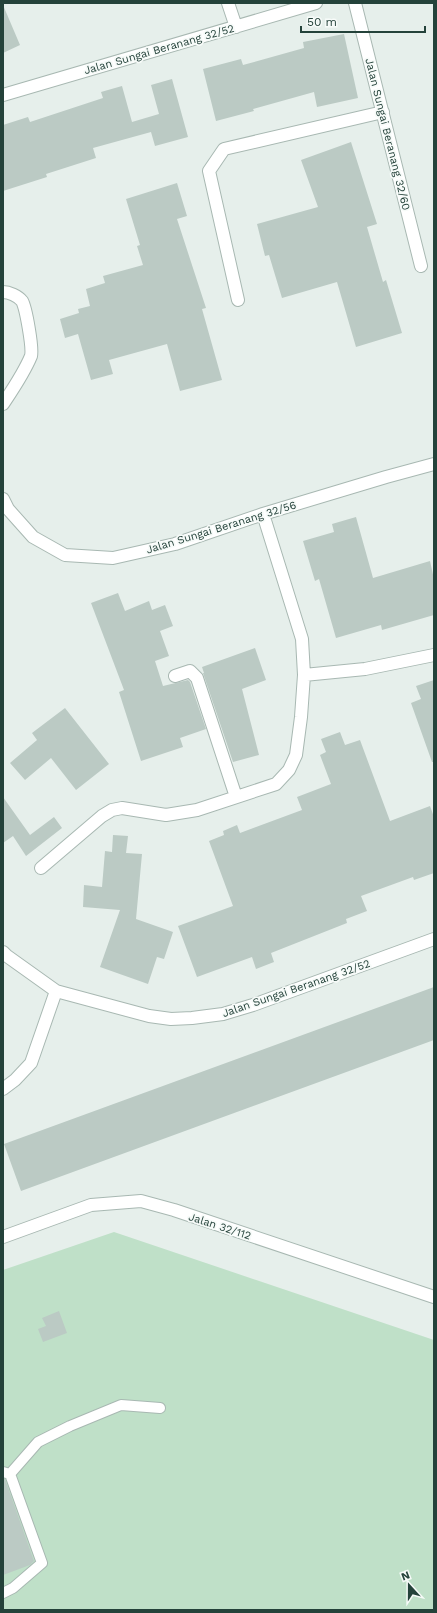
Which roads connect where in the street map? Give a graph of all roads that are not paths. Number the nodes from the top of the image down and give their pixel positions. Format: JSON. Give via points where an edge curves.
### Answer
{"nodes":[{"id":1,"x":228,"y":3,"type":"edge"},
{"id":2,"x":316,"y":3,"type":"edge"},
{"id":3,"x":355,"y":3,"type":"edge"},
{"id":4,"x":236,"y":27,"type":"junction"},
{"id":5,"x":3,"y":95,"type":"edge"},
{"id":6,"x":383,"y":112,"type":"junction"},
{"id":7,"x":421,"y":266,"type":"dead end"},
{"id":8,"x":3,"y":292,"type":"edge"},
{"id":9,"x":238,"y":300,"type":"dead end"},
{"id":10,"x":3,"y":404,"type":"edge"},
{"id":11,"x":434,"y":464,"type":"edge"},
{"id":12,"x":3,"y":499,"type":"edge"},
{"id":13,"x":263,"y":514,"type":"junction"},
{"id":14,"x":434,"y":655,"type":"edge"},
{"id":15,"x":304,"y":675,"type":"junction"},
{"id":16,"x":175,"y":676,"type":"dead end"},
{"id":17,"x":236,"y":797,"type":"junction"},
{"id":18,"x":41,"y":868,"type":"dead end"},
{"id":19,"x":434,"y":939,"type":"edge"},
{"id":20,"x":3,"y":952,"type":"edge"},
{"id":21,"x":56,"y":991,"type":"junction"},
{"id":22,"x":3,"y":1089,"type":"edge"},
{"id":23,"x":3,"y":1237,"type":"edge"},
{"id":24,"x":434,"y":1297,"type":"edge"},
{"id":25,"x":160,"y":1408,"type":"dead end"},
{"id":26,"x":6,"y":1473,"type":"edge"},
{"id":27,"x":3,"y":1592,"type":"edge"}],
"edges":[{"from":1,"to":4,"type":"street"},
{"from":2,"to":4,"type":"street","name":"Jalan Sungai Beranang 32/52"},
{"from":3,"to":6,"type":"street","name":"Jalan Sungai Beranang 32/60"},
{"from":4,"to":5,"type":"street","name":"Jalan Sungai Beranang 32/52"},
{"from":6,"to":7,"type":"street","name":"Jalan Sungai Beranang 32/60"},
{"from":6,"to":9,"type":"street","via":[[224,149],[209,171]]},
{"from":8,"to":10,"type":"street","via":[[9,292],[21,301],[27,317],[32,354]]},
{"from":11,"to":13,"type":"street","name":"Jalan Sungai Beranang 32/56"},
{"from":12,"to":13,"type":"street","name":"Jalan Sungai Beranang 32/56","via":[[8,509],[33,537],[65,555],[113,558],[175,544]]},
{"from":13,"to":15,"type":"street","via":[[302,639]]},
{"from":14,"to":15,"type":"street","via":[[365,669]]},
{"from":15,"to":17,"type":"street","via":[[296,755],[289,770],[276,784]]},
{"from":16,"to":17,"type":"street","via":[[190,671],[197,678]]},
{"from":17,"to":18,"type":"street","via":[[196,810],[166,815],[122,808],[112,810]]},
{"from":19,"to":21,"type":"street","name":"Jalan Sungai Beranang 32/52","via":[[223,1014],[164,1018]]},
{"from":20,"to":21,"type":"street","name":"Jalan Sungai Beranang 32/52"},
{"from":21,"to":22,"type":"street","via":[[31,1063]]},
{"from":23,"to":24,"type":"street","name":"Jalan 32/112","via":[[91,1205],[141,1201]]},
{"from":25,"to":26,"type":"lane","via":[[122,1406],[70,1426],[38,1442]]},
{"from":26,"to":27,"type":"lane","via":[[42,1563],[13,1588]]}]}
